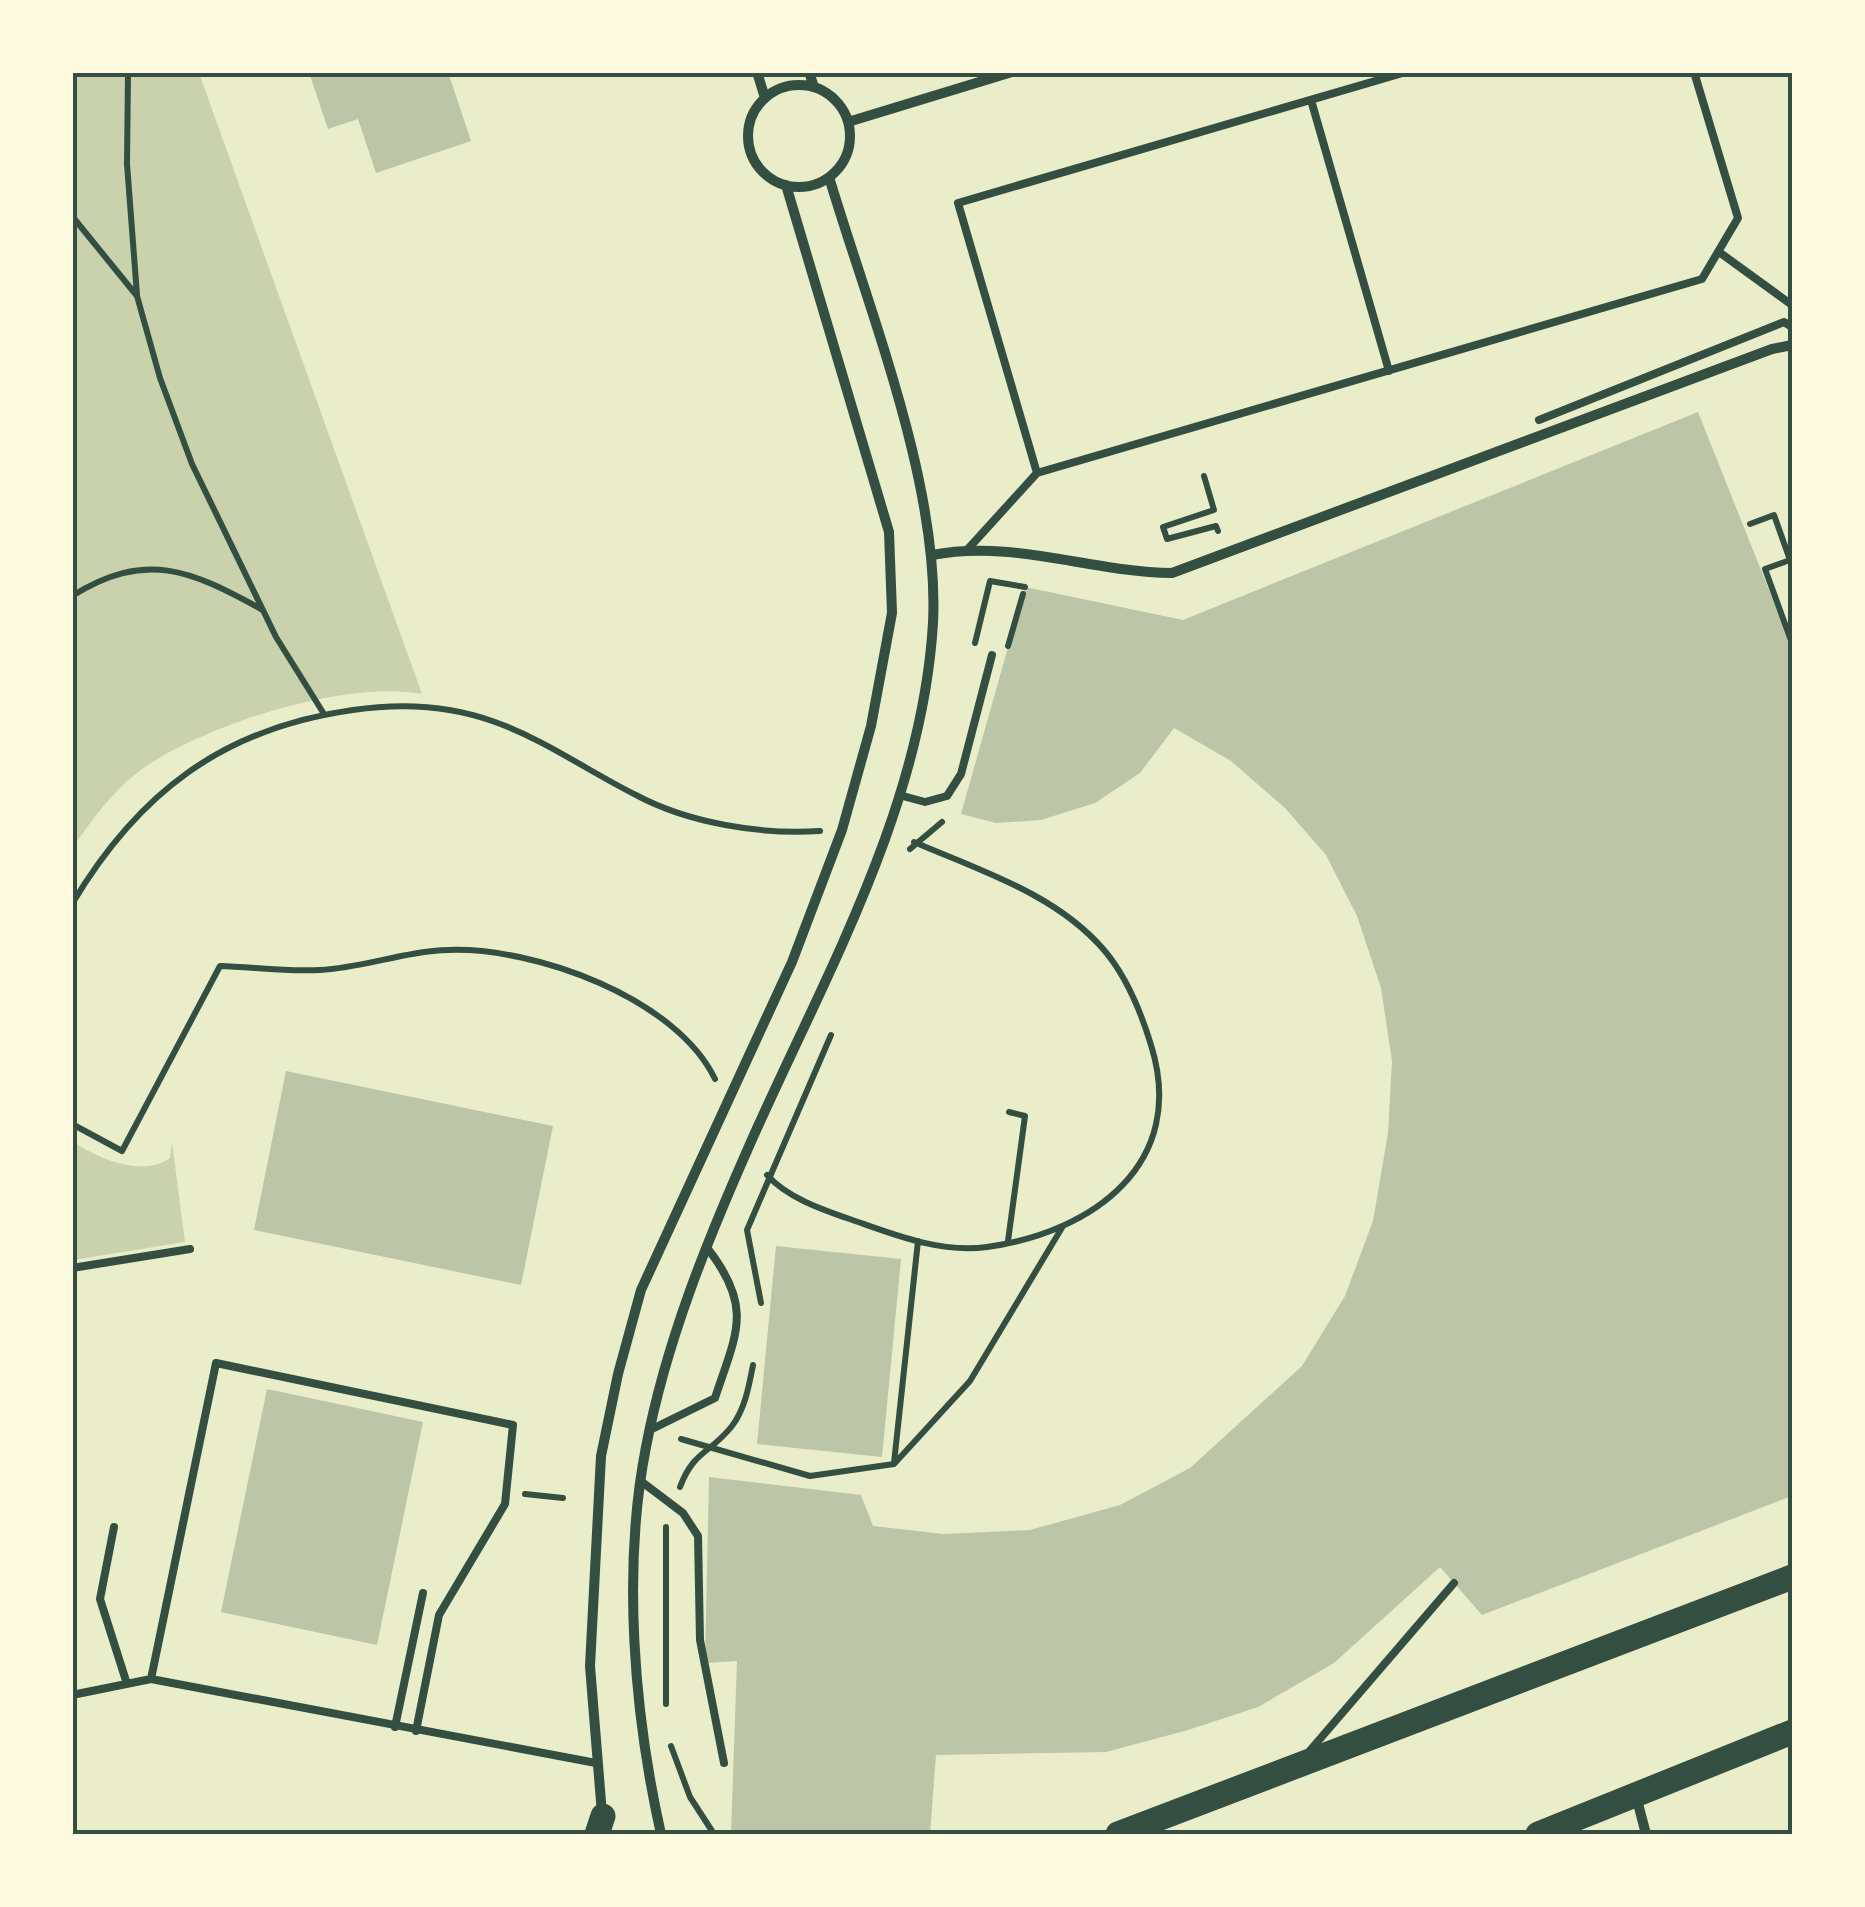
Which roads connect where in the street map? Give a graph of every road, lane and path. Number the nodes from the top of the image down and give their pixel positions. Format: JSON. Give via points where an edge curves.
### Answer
{"nodes":[{"id":1,"x":128,"y":72,"type":"edge"},
{"id":2,"x":756,"y":72,"type":"edge"},
{"id":3,"x":809,"y":72,"type":"edge"},
{"id":4,"x":1012,"y":72,"type":"edge"},
{"id":5,"x":1406,"y":72,"type":"edge"},
{"id":6,"x":1694,"y":72,"type":"edge"},
{"id":7,"x":814,"y":87,"type":"junction"},
{"id":8,"x":765,"y":98,"type":"junction"},
{"id":9,"x":1311,"y":100,"type":"junction"},
{"id":10,"x":848,"y":122,"type":"junction"},
{"id":11,"x":828,"y":178,"type":"junction"},
{"id":12,"x":786,"y":185,"type":"junction"},
{"id":13,"x":72,"y":216,"type":"edge"},
{"id":14,"x":1718,"y":252,"type":"junction"},
{"id":15,"x":137,"y":296,"type":"junction"},
{"id":16,"x":1792,"y":305,"type":"edge"},
{"id":17,"x":1792,"y":327,"type":"edge"},
{"id":18,"x":1792,"y":345,"type":"edge"},
{"id":19,"x":1389,"y":371,"type":"junction"},
{"id":20,"x":1539,"y":420,"type":"dead end"},
{"id":21,"x":1037,"y":473,"type":"junction"},
{"id":22,"x":1204,"y":476,"type":"dead end"},
{"id":23,"x":1750,"y":524,"type":"dead end"},
{"id":24,"x":1219,"y":537,"type":"dead end"},
{"id":25,"x":1792,"y":539,"type":"edge"},
{"id":26,"x":1783,"y":542,"type":"junction"},
{"id":27,"x":967,"y":550,"type":"junction"},
{"id":28,"x":932,"y":555,"type":"junction"},
{"id":29,"x":72,"y":596,"type":"edge"},
{"id":30,"x":263,"y":610,"type":"junction"},
{"id":31,"x":1792,"y":643,"type":"edge"},
{"id":32,"x":992,"y":655,"type":"dead end"},
{"id":33,"x":324,"y":714,"type":"junction"},
{"id":34,"x":899,"y":795,"type":"junction"},
{"id":35,"x":825,"y":831,"type":"dead end"},
{"id":36,"x":913,"y":842,"type":"dead end"},
{"id":37,"x":72,"y":904,"type":"edge"},
{"id":38,"x":720,"y":1089,"type":"dead end"},
{"id":39,"x":1009,"y":1112,"type":"dead end"},
{"id":40,"x":72,"y":1124,"type":"edge"},
{"id":41,"x":765,"y":1172,"type":"dead end"},
{"id":42,"x":1064,"y":1225,"type":"junction"},
{"id":43,"x":918,"y":1241,"type":"junction"},
{"id":44,"x":1008,"y":1242,"type":"junction"},
{"id":45,"x":190,"y":1248,"type":"dead end"},
{"id":46,"x":708,"y":1249,"type":"junction"},
{"id":47,"x":72,"y":1268,"type":"edge"},
{"id":48,"x":650,"y":1430,"type":"junction"},
{"id":49,"x":894,"y":1464,"type":"junction"},
{"id":50,"x":642,"y":1482,"type":"junction"},
{"id":51,"x":506,"y":1493,"type":"junction"},
{"id":52,"x":564,"y":1498,"type":"dead end"},
{"id":53,"x":114,"y":1527,"type":"dead end"},
{"id":54,"x":1792,"y":1576,"type":"edge"},
{"id":55,"x":1454,"y":1583,"type":"dead end"},
{"id":56,"x":422,"y":1592,"type":"dead end"},
{"id":57,"x":151,"y":1679,"type":"junction"},
{"id":58,"x":127,"y":1684,"type":"junction"},
{"id":59,"x":72,"y":1695,"type":"edge"},
{"id":60,"x":395,"y":1727,"type":"junction"},
{"id":61,"x":416,"y":1731,"type":"junction"},
{"id":62,"x":1792,"y":1732,"type":"edge"},
{"id":63,"x":596,"y":1763,"type":"junction"},
{"id":64,"x":724,"y":1763,"type":"dead end"},
{"id":65,"x":1298,"y":1765,"type":"junction"},
{"id":66,"x":1636,"y":1794,"type":"junction"},
{"id":67,"x":601,"y":1828,"type":"edge"},
{"id":68,"x":661,"y":1834,"type":"edge"},
{"id":69,"x":1118,"y":1834,"type":"edge"},
{"id":70,"x":1538,"y":1834,"type":"edge"},
{"id":71,"x":1646,"y":1834,"type":"edge"}],
"edges":[{"from":1,"to":15,"type":"path"},
{"from":2,"to":8,"type":"street"},
{"from":3,"to":7,"type":"street"},
{"from":4,"to":10,"type":"street"},
{"from":5,"to":9,"type":"lane"},
{"from":6,"to":14,"type":"lane","via":[[1738,218]]},
{"from":7,"to":8,"type":"street","via":[[797,85]]},
{"from":7,"to":10,"type":"street","via":[[829,94]]},
{"from":8,"to":12,"type":"street","via":[[750,125],[752,155],[760,169]]},
{"from":9,"to":19,"type":"lane"},
{"from":9,"to":21,"type":"lane","via":[[958,203]]},
{"from":10,"to":11,"type":"street","via":[[847,153]]},
{"from":11,"to":12,"type":"street"},
{"from":11,"to":28,"type":"street","via":[[907,438]]},
{"from":12,"to":63,"type":"street","via":[[889,532],[892,613],[842,830],[792,962],[641,1290],[601,1456],[590,1666]]},
{"from":13,"to":15,"type":"path"},
{"from":14,"to":16,"type":"lane"},
{"from":14,"to":19,"type":"lane","via":[[1702,279]]},
{"from":15,"to":30,"type":"path","via":[[192,464]]},
{"from":17,"to":20,"type":"lane","via":[[1784,322]]},
{"from":18,"to":27,"type":"street","via":[[1186,569],[1142,572],[1009,550]]},
{"from":19,"to":21,"type":"lane"},
{"from":21,"to":27,"type":"lane"},
{"from":22,"to":24,"type":"path","via":[[1214,510],[1163,527],[1167,539],[1216,526]]},
{"from":23,"to":26,"type":"path","via":[[1774,515]]},
{"from":25,"to":26,"type":"path"},
{"from":26,"to":31,"type":"path","via":[[1790,560],[1765,569]]},
{"from":27,"to":28,"type":"street"},
{"from":28,"to":34,"type":"street","via":[[933,622],[923,702]]},
{"from":29,"to":30,"type":"path","via":[[103,577],[163,566],[211,581]]},
{"from":30,"to":33,"type":"path"},
{"from":32,"to":34,"type":"lane","via":[[961,774],[947,796],[924,802]]},
{"from":33,"to":35,"type":"path","via":[[408,706],[469,713],[694,818]]},
{"from":33,"to":37,"type":"path","via":[[239,740],[171,784],[100,858]]},
{"from":34,"to":46,"type":"street"},
{"from":36,"to":42,"type":"path","via":[[1044,899],[1104,951],[1140,1009],[1161,1075],[1154,1137],[1136,1174],[1103,1204]]},
{"from":38,"to":40,"type":"path","via":[[705,1058],[656,1014],[613,990],[518,958],[450,950],[320,970],[220,966],[122,1151]]},
{"from":39,"to":44,"type":"path","via":[[1026,1116]]},
{"from":41,"to":43,"type":"path","via":[[815,1206]]},
{"from":42,"to":44,"type":"path"},
{"from":42,"to":49,"type":"path","via":[[970,1382]]},
{"from":43,"to":44,"type":"path","via":[[986,1247]]},
{"from":43,"to":49,"type":"path"},
{"from":45,"to":47,"type":"lane"},
{"from":46,"to":48,"type":"street","via":[[668,1354]]},
{"from":46,"to":48,"type":"lane","via":[[727,1273],[740,1322],[715,1398]]},
{"from":48,"to":49,"type":"path","via":[[810,1476]]},
{"from":48,"to":50,"type":"street"},
{"from":50,"to":64,"type":"lane","via":[[683,1514],[698,1536],[700,1640]]},
{"from":50,"to":68,"type":"street","via":[[635,1657],[644,1760]]},
{"from":51,"to":52,"type":"path"},
{"from":51,"to":57,"type":"lane","via":[[512,1425],[216,1363]]},
{"from":51,"to":61,"type":"lane","via":[[439,1614]]},
{"from":53,"to":58,"type":"lane","via":[[100,1599]]},
{"from":54,"to":65,"type":"main road"},
{"from":55,"to":65,"type":"lane"},
{"from":56,"to":60,"type":"lane"},
{"from":57,"to":58,"type":"lane"},
{"from":57,"to":60,"type":"lane"},
{"from":58,"to":59,"type":"lane"},
{"from":60,"to":61,"type":"lane"},
{"from":61,"to":63,"type":"lane"},
{"from":62,"to":66,"type":"main road"},
{"from":63,"to":67,"type":"street"},
{"from":65,"to":69,"type":"main road"},
{"from":66,"to":70,"type":"main road"},
{"from":66,"to":71,"type":"street"}]}
